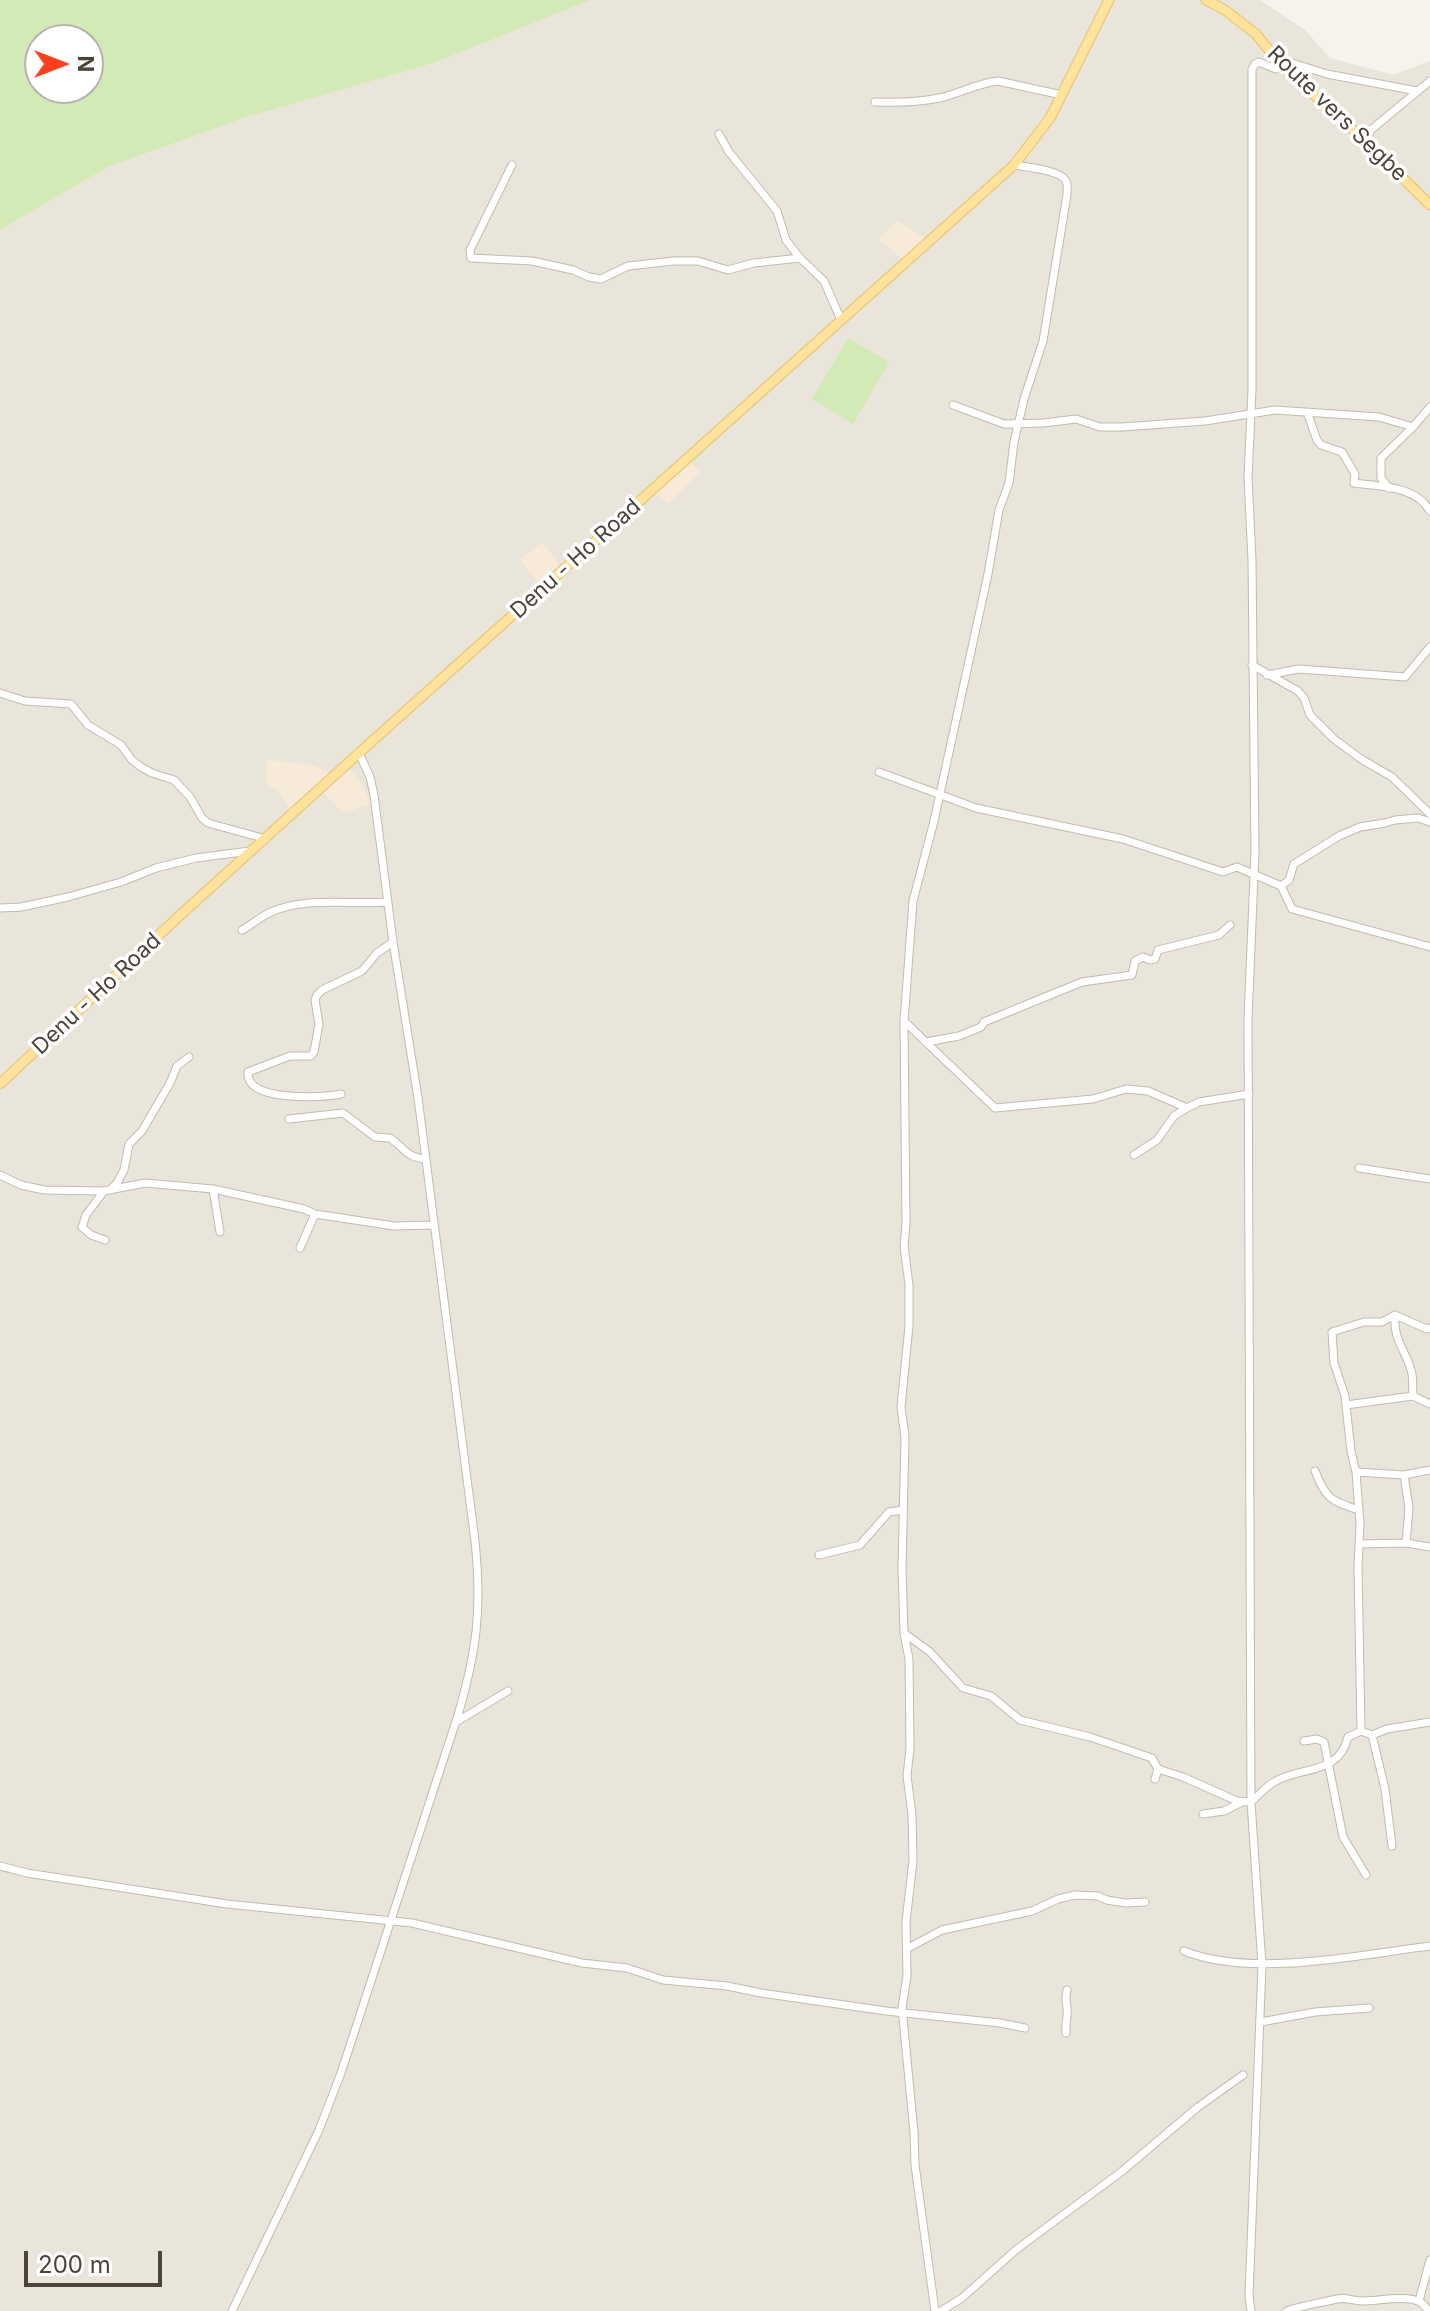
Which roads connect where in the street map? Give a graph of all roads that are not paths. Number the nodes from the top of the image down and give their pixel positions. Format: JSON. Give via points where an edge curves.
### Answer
{"nodes":[{"id":1,"x":1109,"y":0,"type":"edge"},
{"id":2,"x":1206,"y":0,"type":"edge"},
{"id":3,"x":1280,"y":64,"type":"junction"},
{"id":4,"x":1430,"y":81,"type":"edge"},
{"id":5,"x":1417,"y":91,"type":"junction"},
{"id":6,"x":1062,"y":95,"type":"junction"},
{"id":7,"x":875,"y":102,"type":"dead end"},
{"id":8,"x":719,"y":134,"type":"dead end"},
{"id":9,"x":1364,"y":140,"type":"junction"},
{"id":10,"x":512,"y":165,"type":"dead end"},
{"id":11,"x":1014,"y":165,"type":"junction"},
{"id":12,"x":1430,"y":205,"type":"edge"},
{"id":13,"x":800,"y":258,"type":"junction"},
{"id":14,"x":841,"y":320,"type":"junction"},
{"id":15,"x":953,"y":405,"type":"dead end"},
{"id":16,"x":1430,"y":407,"type":"edge"},
{"id":17,"x":1307,"y":412,"type":"junction"},
{"id":18,"x":1251,"y":413,"type":"junction"},
{"id":19,"x":1019,"y":422,"type":"junction"},
{"id":20,"x":1413,"y":427,"type":"junction"},
{"id":21,"x":1389,"y":488,"type":"junction"},
{"id":22,"x":1430,"y":492,"type":"edge"},
{"id":23,"x":1422,"y":500,"type":"junction"},
{"id":24,"x":1430,"y":511,"type":"edge"},
{"id":25,"x":1430,"y":647,"type":"edge"},
{"id":26,"x":1252,"y":665,"type":"junction"},
{"id":27,"x":1267,"y":675,"type":"junction"},
{"id":28,"x":0,"y":693,"type":"edge"},
{"id":29,"x":359,"y":753,"type":"junction"},
{"id":30,"x":879,"y":772,"type":"dead end"},
{"id":31,"x":940,"y":794,"type":"junction"},
{"id":32,"x":1430,"y":814,"type":"edge"},
{"id":33,"x":1430,"y":822,"type":"edge"},
{"id":34,"x":266,"y":839,"type":"junction"},
{"id":35,"x":252,"y":851,"type":"junction"},
{"id":36,"x":1253,"y":874,"type":"junction"},
{"id":37,"x":1281,"y":886,"type":"junction"},
{"id":38,"x":388,"y":902,"type":"junction"},
{"id":39,"x":0,"y":908,"type":"edge"},
{"id":40,"x":1230,"y":925,"type":"dead end"},
{"id":41,"x":242,"y":930,"type":"dead end"},
{"id":42,"x":393,"y":942,"type":"junction"},
{"id":43,"x":1430,"y":947,"type":"edge"},
{"id":44,"x":904,"y":1021,"type":"junction"},
{"id":45,"x":926,"y":1042,"type":"junction"},
{"id":46,"x":189,"y":1057,"type":"dead end"},
{"id":47,"x":0,"y":1084,"type":"edge"},
{"id":48,"x":341,"y":1094,"type":"dead end"},
{"id":49,"x":1249,"y":1094,"type":"junction"},
{"id":50,"x":1187,"y":1108,"type":"junction"},
{"id":51,"x":289,"y":1119,"type":"dead end"},
{"id":52,"x":1134,"y":1155,"type":"dead end"},
{"id":53,"x":426,"y":1159,"type":"junction"},
{"id":54,"x":1359,"y":1168,"type":"dead end"},
{"id":55,"x":0,"y":1175,"type":"edge"},
{"id":56,"x":1430,"y":1179,"type":"edge"},
{"id":57,"x":213,"y":1189,"type":"junction"},
{"id":58,"x":107,"y":1191,"type":"junction"},
{"id":59,"x":315,"y":1214,"type":"junction"},
{"id":60,"x":434,"y":1225,"type":"junction"},
{"id":61,"x":220,"y":1232,"type":"dead end"},
{"id":62,"x":105,"y":1240,"type":"dead end"},
{"id":63,"x":300,"y":1248,"type":"dead end"},
{"id":64,"x":1395,"y":1315,"type":"junction"},
{"id":65,"x":1430,"y":1328,"type":"edge"},
{"id":66,"x":1413,"y":1396,"type":"junction"},
{"id":67,"x":1430,"y":1404,"type":"edge"},
{"id":68,"x":1346,"y":1405,"type":"junction"},
{"id":69,"x":1430,"y":1470,"type":"edge"},
{"id":70,"x":1315,"y":1471,"type":"dead end"},
{"id":71,"x":1356,"y":1472,"type":"junction"},
{"id":72,"x":1404,"y":1475,"type":"junction"},
{"id":73,"x":903,"y":1510,"type":"junction"},
{"id":74,"x":1359,"y":1510,"type":"junction"},
{"id":75,"x":1406,"y":1543,"type":"junction"},
{"id":76,"x":1359,"y":1544,"type":"junction"},
{"id":77,"x":1430,"y":1547,"type":"edge"},
{"id":78,"x":819,"y":1555,"type":"dead end"},
{"id":79,"x":904,"y":1633,"type":"junction"},
{"id":80,"x":508,"y":1691,"type":"dead end"},
{"id":81,"x":456,"y":1722,"type":"junction"},
{"id":82,"x":1430,"y":1722,"type":"edge"},
{"id":83,"x":1361,"y":1731,"type":"junction"},
{"id":84,"x":1372,"y":1735,"type":"junction"},
{"id":85,"x":1304,"y":1741,"type":"dead end"},
{"id":86,"x":1328,"y":1765,"type":"junction"},
{"id":87,"x":1158,"y":1769,"type":"junction"},
{"id":88,"x":1155,"y":1779,"type":"dead end"},
{"id":89,"x":1247,"y":1802,"type":"junction"},
{"id":90,"x":1203,"y":1814,"type":"dead end"},
{"id":91,"x":1392,"y":1846,"type":"dead end"},
{"id":92,"x":0,"y":1866,"type":"edge"},
{"id":93,"x":1366,"y":1875,"type":"dead end"},
{"id":94,"x":1145,"y":1902,"type":"dead end"},
{"id":95,"x":392,"y":1921,"type":"junction"},
{"id":96,"x":1430,"y":1946,"type":"edge"},
{"id":97,"x":908,"y":1948,"type":"junction"},
{"id":98,"x":1184,"y":1951,"type":"dead end"},
{"id":99,"x":1262,"y":1965,"type":"junction"},
{"id":100,"x":1067,"y":1990,"type":"dead end"},
{"id":101,"x":1369,"y":2008,"type":"dead end"},
{"id":102,"x":902,"y":2013,"type":"junction"},
{"id":103,"x":1261,"y":2022,"type":"junction"},
{"id":104,"x":1025,"y":2028,"type":"dead end"},
{"id":105,"x":1066,"y":2033,"type":"dead end"},
{"id":106,"x":1243,"y":2075,"type":"dead end"},
{"id":107,"x":1430,"y":2260,"type":"edge"},
{"id":108,"x":1357,"y":2301,"type":"junction"},
{"id":109,"x":1419,"y":2301,"type":"junction"},
{"id":110,"x":232,"y":2311,"type":"edge"},
{"id":111,"x":938,"y":2311,"type":"edge"},
{"id":112,"x":1251,"y":2311,"type":"edge"},
{"id":113,"x":1287,"y":2311,"type":"edge"},
{"id":114,"x":1353,"y":2311,"type":"edge"},
{"id":115,"x":1429,"y":2311,"type":"edge"}],
"edges":[{"from":1,"to":6,"type":"main road","name":"Denu - Ho Road"},
{"from":2,"to":3,"type":"main road","name":"Route vers Segbe","via":[[1244,23]]},
{"from":3,"to":5,"type":"street"},
{"from":3,"to":9,"type":"main road","name":"Route vers Segbe"},
{"from":3,"to":18,"type":"street","via":[[1276,69],[1259,62],[1252,69]]},
{"from":4,"to":5,"type":"street"},
{"from":5,"to":9,"type":"street"},
{"from":6,"to":7,"type":"street","via":[[998,81],[941,98]]},
{"from":6,"to":11,"type":"main road","name":"Denu - Ho Road"},
{"from":8,"to":13,"type":"street","via":[[777,211],[786,240]]},
{"from":9,"to":12,"type":"main road","name":"Route vers Segbe"},
{"from":10,"to":13,"type":"street","via":[[470,250],[471,258],[532,261],[601,279],[628,266],[674,261],[728,270]]},
{"from":11,"to":14,"type":"main road","name":"Denu - Ho Road"},
{"from":11,"to":19,"type":"street","via":[[1056,173],[1068,184],[1043,341]]},
{"from":13,"to":14,"type":"street","via":[[824,281]]},
{"from":14,"to":29,"type":"main road","name":"Denu - Ho Road"},
{"from":15,"to":19,"type":"street","via":[[1004,424]]},
{"from":16,"to":20,"type":"street"},
{"from":17,"to":18,"type":"street"},
{"from":17,"to":20,"type":"street","via":[[1379,417]]},
{"from":17,"to":21,"type":"street","via":[[1317,440],[1342,452],[1355,474],[1354,483]]},
{"from":18,"to":19,"type":"street","via":[[1122,427],[1076,419]]},
{"from":18,"to":26,"type":"street"},
{"from":19,"to":31,"type":"street"},
{"from":20,"to":21,"type":"street","via":[[1381,458],[1381,478]]},
{"from":21,"to":23,"type":"street"},
{"from":22,"to":23,"type":"street"},
{"from":23,"to":24,"type":"street"},
{"from":25,"to":27,"type":"street","via":[[1405,677],[1299,669]]},
{"from":26,"to":27,"type":"street"},
{"from":26,"to":36,"type":"street"},
{"from":27,"to":32,"type":"street","via":[[1298,691],[1310,715],[1334,739],[1392,777]]},
{"from":28,"to":34,"type":"street","via":[[25,701],[71,704],[88,725],[121,745],[141,767],[174,780],[208,823]]},
{"from":29,"to":34,"type":"main road","name":"Denu - Ho Road"},
{"from":29,"to":38,"type":"street","via":[[374,795]]},
{"from":30,"to":31,"type":"street"},
{"from":31,"to":36,"type":"street","via":[[976,808],[1123,839],[1223,872],[1237,867]]},
{"from":31,"to":44,"type":"street","via":[[913,901]]},
{"from":33,"to":37,"type":"street","via":[[1395,820],[1339,836],[1294,864]]},
{"from":34,"to":35,"type":"main road","name":"Denu - Ho Road"},
{"from":35,"to":39,"type":"street","via":[[196,858],[68,897]]},
{"from":35,"to":47,"type":"main road","name":"Denu - Ho Road"},
{"from":36,"to":37,"type":"street"},
{"from":36,"to":49,"type":"street"},
{"from":37,"to":43,"type":"street","via":[[1292,909]]},
{"from":38,"to":41,"type":"street","via":[[320,902],[280,909]]},
{"from":38,"to":42,"type":"street"},
{"from":40,"to":45,"type":"street","via":[[1219,935],[1158,950],[1155,959],[1135,961],[1132,975],[1082,982],[959,1036]]},
{"from":42,"to":48,"type":"street","via":[[362,971],[317,995],[319,1024],[311,1056],[290,1056],[247,1075],[253,1085],[279,1095]]},
{"from":42,"to":53,"type":"street"},
{"from":44,"to":45,"type":"street"},
{"from":44,"to":73,"type":"street","via":[[909,1326],[901,1407]]},
{"from":45,"to":50,"type":"street","via":[[995,1108],[1093,1099],[1126,1089],[1148,1091]]},
{"from":46,"to":58,"type":"street","via":[[177,1066],[142,1131],[129,1144],[124,1170]]},
{"from":49,"to":50,"type":"street"},
{"from":49,"to":89,"type":"street"},
{"from":50,"to":52,"type":"street","via":[[1174,1116],[1157,1140]]},
{"from":51,"to":53,"type":"street","via":[[343,1113],[375,1137],[390,1138],[406,1154]]},
{"from":53,"to":60,"type":"street"},
{"from":54,"to":56,"type":"street"},
{"from":55,"to":58,"type":"street","via":[[44,1190]]},
{"from":57,"to":58,"type":"street","via":[[145,1183]]},
{"from":57,"to":59,"type":"street"},
{"from":57,"to":61,"type":"street"},
{"from":58,"to":62,"type":"street","via":[[82,1227]]},
{"from":59,"to":60,"type":"street","via":[[374,1224]]},
{"from":59,"to":63,"type":"street"},
{"from":60,"to":81,"type":"street","via":[[479,1584],[476,1646]]},
{"from":64,"to":65,"type":"street"},
{"from":64,"to":66,"type":"street","via":[[1394,1328],[1412,1371]]},
{"from":64,"to":68,"type":"street","via":[[1332,1332]]},
{"from":66,"to":67,"type":"street"},
{"from":66,"to":68,"type":"street"},
{"from":68,"to":71,"type":"street"},
{"from":69,"to":72,"type":"street"},
{"from":70,"to":74,"type":"street","via":[[1324,1493]]},
{"from":71,"to":72,"type":"street"},
{"from":71,"to":74,"type":"street"},
{"from":72,"to":75,"type":"street","via":[[1409,1508]]},
{"from":73,"to":78,"type":"street","via":[[889,1512],[860,1545]]},
{"from":73,"to":79,"type":"street"},
{"from":74,"to":76,"type":"street"},
{"from":75,"to":76,"type":"street"},
{"from":75,"to":77,"type":"street"},
{"from":76,"to":83,"type":"street"},
{"from":79,"to":87,"type":"street","via":[[963,1688],[991,1696],[1020,1720],[1152,1758]]},
{"from":79,"to":97,"type":"street","via":[[913,1861]]},
{"from":80,"to":81,"type":"street"},
{"from":81,"to":95,"type":"street"},
{"from":82,"to":84,"type":"street"},
{"from":83,"to":84,"type":"street"},
{"from":83,"to":86,"type":"street","via":[[1348,1737]]},
{"from":84,"to":91,"type":"street"},
{"from":85,"to":86,"type":"street","via":[[1324,1742]]},
{"from":86,"to":89,"type":"street","via":[[1274,1781]]},
{"from":86,"to":93,"type":"street","via":[[1343,1837]]},
{"from":87,"to":88,"type":"street"},
{"from":87,"to":89,"type":"street"},
{"from":89,"to":90,"type":"street"},
{"from":89,"to":99,"type":"street"},
{"from":92,"to":95,"type":"street","via":[[227,1904]]},
{"from":94,"to":97,"type":"street","via":[[1075,1895],[1032,1911],[942,1930]]},
{"from":95,"to":102,"type":"street","via":[[627,1968],[663,1980]]},
{"from":95,"to":110,"type":"street","via":[[331,2101]]},
{"from":96,"to":99,"type":"street"},
{"from":97,"to":102,"type":"street"},
{"from":98,"to":99,"type":"street"},
{"from":99,"to":103,"type":"street"},
{"from":100,"to":105,"type":"street"},
{"from":101,"to":103,"type":"street"},
{"from":102,"to":104,"type":"street"},
{"from":102,"to":111,"type":"street","via":[[924,2242]]},
{"from":103,"to":112,"type":"street"},
{"from":106,"to":111,"type":"street","via":[[1017,2249],[962,2298]]},
{"from":107,"to":109,"type":"street"},
{"from":108,"to":109,"type":"street"},
{"from":108,"to":113,"type":"street","via":[[1338,2299]]},
{"from":108,"to":114,"type":"street"},
{"from":109,"to":115,"type":"street"}]}
